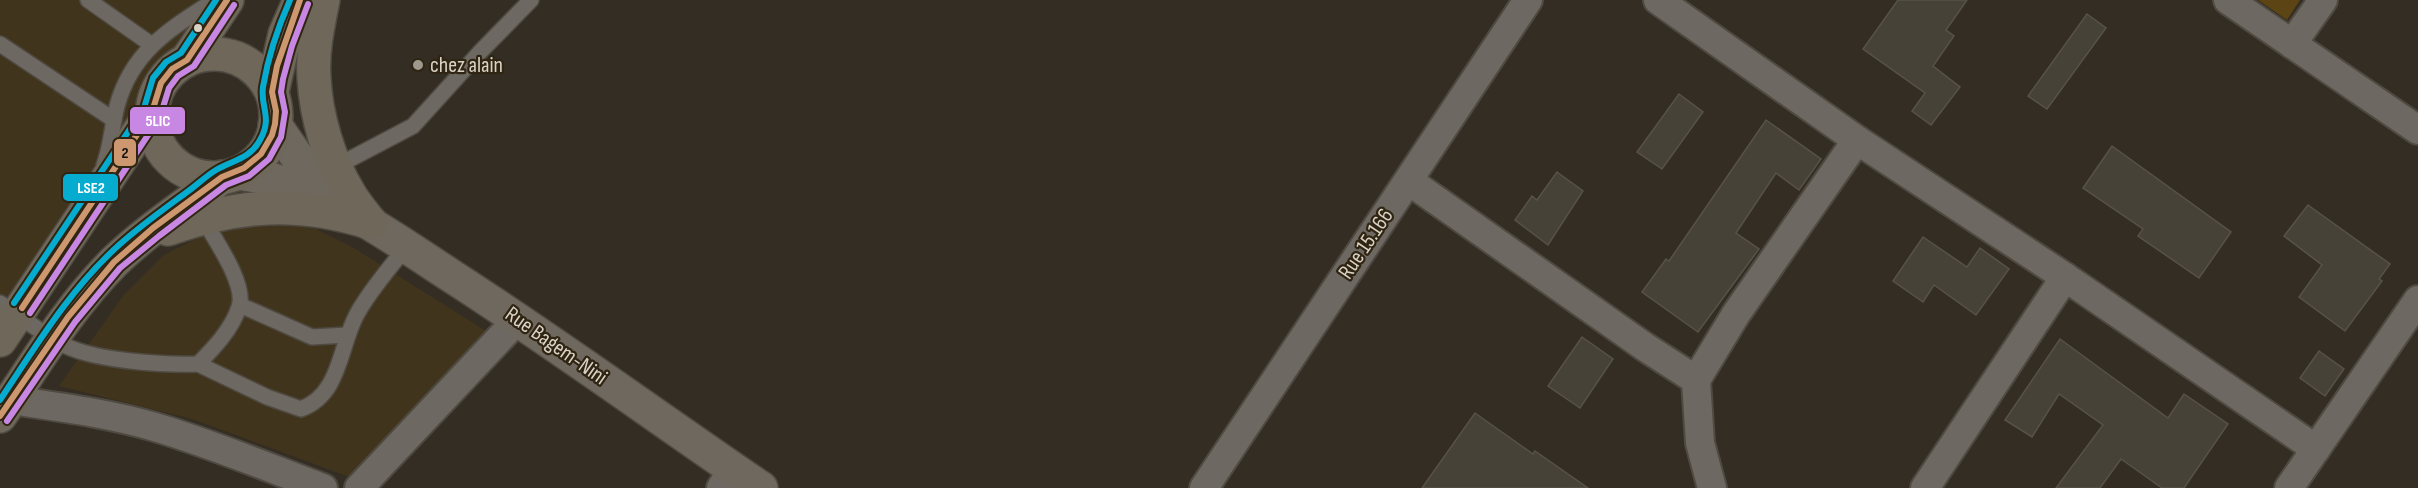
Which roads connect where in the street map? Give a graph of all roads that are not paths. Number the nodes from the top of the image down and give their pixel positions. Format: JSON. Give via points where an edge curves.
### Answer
{"nodes":[{"id":1,"x":88,"y":0,"type":"edge"},
{"id":2,"x":215,"y":0,"type":"edge"},
{"id":3,"x":227,"y":0,"type":"edge"},
{"id":4,"x":300,"y":0,"type":"edge"},
{"id":5,"x":323,"y":0,"type":"edge"},
{"id":6,"x":531,"y":0,"type":"edge"},
{"id":7,"x":1528,"y":0,"type":"edge"},
{"id":8,"x":1658,"y":0,"type":"edge"},
{"id":9,"x":2229,"y":0,"type":"edge"},
{"id":10,"x":2323,"y":0,"type":"edge"},
{"id":11,"x":0,"y":44,"type":"edge"},
{"id":12,"x":2292,"y":44,"type":"junction"},
{"id":13,"x":152,"y":45,"type":"junction"},
{"id":14,"x":187,"y":60,"type":"junction"},
{"id":15,"x":272,"y":92,"type":"junction"},
{"id":16,"x":152,"y":112,"type":"junction"},
{"id":17,"x":114,"y":120,"type":"junction"},
{"id":18,"x":275,"y":125,"type":"junction"},
{"id":19,"x":2418,"y":130,"type":"edge"},
{"id":20,"x":1857,"y":140,"type":"junction"},
{"id":21,"x":335,"y":167,"type":"junction"},
{"id":22,"x":230,"y":175,"type":"junction"},
{"id":23,"x":1409,"y":181,"type":"junction"},
{"id":24,"x":93,"y":200,"type":"junction"},
{"id":25,"x":359,"y":216,"type":"junction"},
{"id":26,"x":201,"y":217,"type":"junction"},
{"id":27,"x":141,"y":238,"type":"junction"},
{"id":28,"x":406,"y":247,"type":"junction"},
{"id":29,"x":2065,"y":278,"type":"junction"},
{"id":30,"x":2418,"y":300,"type":"edge"},
{"id":31,"x":240,"y":305,"type":"junction"},
{"id":32,"x":6,"y":319,"type":"edge"},
{"id":33,"x":518,"y":319,"type":"junction"},
{"id":34,"x":347,"y":335,"type":"junction"},
{"id":35,"x":52,"y":339,"type":"junction"},
{"id":36,"x":198,"y":364,"type":"junction"},
{"id":37,"x":1696,"y":380,"type":"junction"},
{"id":38,"x":5,"y":408,"type":"edge"},
{"id":39,"x":2316,"y":448,"type":"junction"},
{"id":40,"x":727,"y":478,"type":"edge"},
{"id":41,"x":323,"y":488,"type":"edge"},
{"id":42,"x":359,"y":488,"type":"edge"},
{"id":43,"x":761,"y":488,"type":"edge"},
{"id":44,"x":1204,"y":488,"type":"edge"},
{"id":45,"x":1712,"y":488,"type":"edge"},
{"id":46,"x":1925,"y":488,"type":"edge"},
{"id":47,"x":2289,"y":488,"type":"edge"}],
"edges":[{"from":1,"to":13,"type":"lane"},
{"from":2,"to":13,"type":"lane"},
{"from":3,"to":14,"type":"highway"},
{"from":4,"to":15,"type":"highway","via":[[285,34]]},
{"from":5,"to":21,"type":"highway","via":[[314,78],[321,121]]},
{"from":6,"to":21,"type":"lane","via":[[413,126]]},
{"from":7,"to":23,"type":"street","name":"Rue 15.166"},
{"from":8,"to":20,"type":"street"},
{"from":9,"to":12,"type":"street"},
{"from":10,"to":12,"type":"street"},
{"from":11,"to":17,"type":"lane"},
{"from":12,"to":19,"type":"street"},
{"from":13,"to":17,"type":"lane","via":[[127,78]]},
{"from":14,"to":15,"type":"highway","via":[[211,54],[236,57],[257,71]]},
{"from":14,"to":16,"type":"highway","via":[[172,69],[161,83]]},
{"from":15,"to":18,"type":"highway"},
{"from":16,"to":22,"type":"highway","via":[[153,128],[166,156],[191,174]]},
{"from":16,"to":24,"type":"highway"},
{"from":17,"to":24,"type":"lane"},
{"from":18,"to":22,"type":"highway","via":[[262,154],[251,165]]},
{"from":18,"to":25,"type":"street","via":[[300,161]]},
{"from":20,"to":29,"type":"street"},
{"from":20,"to":37,"type":"street","via":[[1736,314]]},
{"from":21,"to":25,"type":"highway"},
{"from":22,"to":25,"type":"street","via":[[281,181],[312,191]]},
{"from":22,"to":27,"type":"highway"},
{"from":23,"to":37,"type":"street"},
{"from":23,"to":44,"type":"street","name":"Rue 15.166"},
{"from":24,"to":32,"type":"highway"},
{"from":25,"to":26,"type":"highway","via":[[261,207]]},
{"from":25,"to":28,"type":"street","name":"Rue Bagem-Nini"},
{"from":26,"to":27,"type":"highway"},
{"from":26,"to":31,"type":"lane","via":[[237,279]]},
{"from":27,"to":35,"type":"highway","via":[[88,290]]},
{"from":28,"to":33,"type":"street","name":"Rue Bagem-Nini"},
{"from":28,"to":34,"type":"lane","via":[[358,312]]},
{"from":29,"to":39,"type":"street"},
{"from":29,"to":46,"type":"street"},
{"from":30,"to":39,"type":"street"},
{"from":31,"to":34,"type":"lane","via":[[312,338]]},
{"from":31,"to":36,"type":"lane","via":[[219,343]]},
{"from":32,"to":35,"type":"lane"},
{"from":33,"to":40,"type":"street","name":"Rue Bagem-Nini"},
{"from":33,"to":42,"type":"street"},
{"from":34,"to":36,"type":"lane","via":[[337,372],[313,404],[301,409]]},
{"from":35,"to":36,"type":"lane","via":[[111,357],[166,365]]},
{"from":35,"to":38,"type":"highway"},
{"from":37,"to":45,"type":"street","via":[[1700,443]]},
{"from":38,"to":41,"type":"street","via":[[98,413],[154,427]]},
{"from":39,"to":47,"type":"street"},
{"from":40,"to":43,"type":"street","name":"Rue Bagem-Nini"}]}
